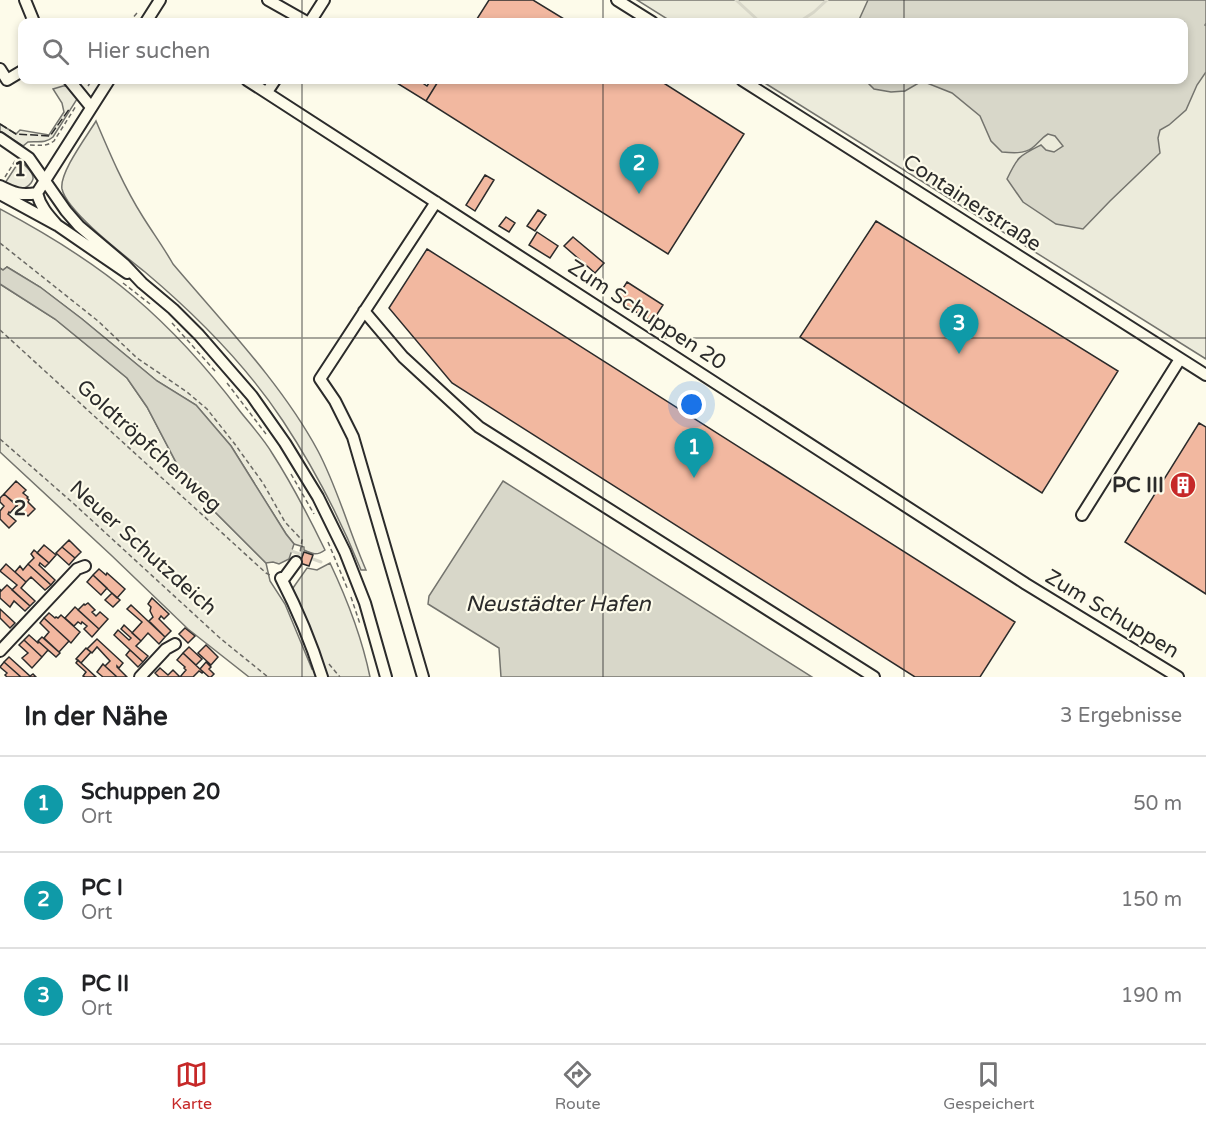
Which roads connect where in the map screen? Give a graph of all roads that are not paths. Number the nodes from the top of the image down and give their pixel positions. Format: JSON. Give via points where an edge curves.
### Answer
{"nodes":[{"id":1,"x":25,"y":0,"type":"edge"},
{"id":2,"x":160,"y":0,"type":"edge"},
{"id":3,"x":268,"y":0,"type":"edge"},
{"id":4,"x":324,"y":0,"type":"edge"},
{"id":5,"x":617,"y":0,"type":"edge"},
{"id":6,"x":32,"y":18,"type":"edge"},
{"id":7,"x":151,"y":18,"type":"edge"},
{"id":8,"x":301,"y":18,"type":"edge"},
{"id":9,"x":311,"y":18,"type":"edge"},
{"id":10,"x":646,"y":18,"type":"edge"},
{"id":11,"x":0,"y":69,"type":"edge"},
{"id":12,"x":18,"y":73,"type":"edge"},
{"id":13,"x":72,"y":84,"type":"edge"},
{"id":14,"x":106,"y":84,"type":"edge"},
{"id":15,"x":254,"y":84,"type":"edge"},
{"id":16,"x":272,"y":84,"type":"edge"},
{"id":17,"x":748,"y":84,"type":"edge"},
{"id":18,"x":267,"y":92,"type":"junction"},
{"id":19,"x":91,"y":107,"type":"junction"},
{"id":20,"x":0,"y":138,"type":"edge"},
{"id":21,"x":45,"y":180,"type":"junction"},
{"id":22,"x":0,"y":186,"type":"edge"},
{"id":23,"x":37,"y":193,"type":"junction"},
{"id":24,"x":0,"y":194,"type":"edge"},
{"id":25,"x":436,"y":202,"type":"junction"},
{"id":26,"x":57,"y":225,"type":"junction"},
{"id":27,"x":142,"y":283,"type":"junction"},
{"id":28,"x":364,"y":310,"type":"junction"},
{"id":29,"x":1180,"y":359,"type":"junction"},
{"id":30,"x":1206,"y":375,"type":"edge"},
{"id":31,"x":1082,"y":515,"type":"dead end"},
{"id":32,"x":296,"y":562,"type":"dead end"},
{"id":33,"x":85,"y":566,"type":"dead end"},
{"id":34,"x":1026,"y":584,"type":"joint"},
{"id":35,"x":175,"y":644,"type":"dead end"},
{"id":36,"x":0,"y":651,"type":"edge"},
{"id":37,"x":140,"y":677,"type":"edge"},
{"id":38,"x":322,"y":677,"type":"edge"},
{"id":39,"x":386,"y":677,"type":"edge"},
{"id":40,"x":423,"y":677,"type":"edge"},
{"id":41,"x":874,"y":677,"type":"edge"},
{"id":42,"x":1178,"y":677,"type":"edge"}],
"edges":[{"from":1,"to":6,"type":"street"},
{"from":2,"to":7,"type":"street"},
{"from":3,"to":8,"type":"street"},
{"from":4,"to":9,"type":"street"},
{"from":5,"to":10,"type":"street"},
{"from":11,"to":12,"type":"street","via":[[7,80]]},
{"from":13,"to":19,"type":"street"},
{"from":14,"to":19,"type":"street"},
{"from":15,"to":18,"type":"street","name":"Zum Schuppen 20"},
{"from":16,"to":18,"type":"street"},
{"from":17,"to":29,"type":"street","name":"Containerstraße"},
{"from":18,"to":25,"type":"street","name":"Zum Schuppen 20"},
{"from":19,"to":21,"type":"street"},
{"from":20,"to":21,"type":"street","via":[[29,158]]},
{"from":21,"to":23,"type":"street"},
{"from":21,"to":27,"type":"street","via":[[79,226]]},
{"from":22,"to":23,"type":"street","via":[[15,193]]},
{"from":23,"to":26,"type":"street","via":[[39,202]]},
{"from":24,"to":26,"type":"street"},
{"from":25,"to":28,"type":"street"},
{"from":25,"to":34,"type":"street","name":"Zum Schuppen 20"},
{"from":26,"to":27,"type":"street"},
{"from":27,"to":39,"type":"street","via":[[199,335],[252,396],[318,496],[365,603]]},
{"from":28,"to":40,"type":"street","via":[[320,379],[352,437]]},
{"from":28,"to":41,"type":"street","via":[[403,357],[479,427]]},
{"from":29,"to":30,"type":"street","name":"Containerstraße"},
{"from":29,"to":31,"type":"street"},
{"from":32,"to":38,"type":"street","via":[[281,578],[302,620]]},
{"from":33,"to":36,"type":"street","via":[[76,569]]},
{"from":34,"to":42,"type":"street","name":"Zum Schuppen"},
{"from":35,"to":37,"type":"street"}]}
